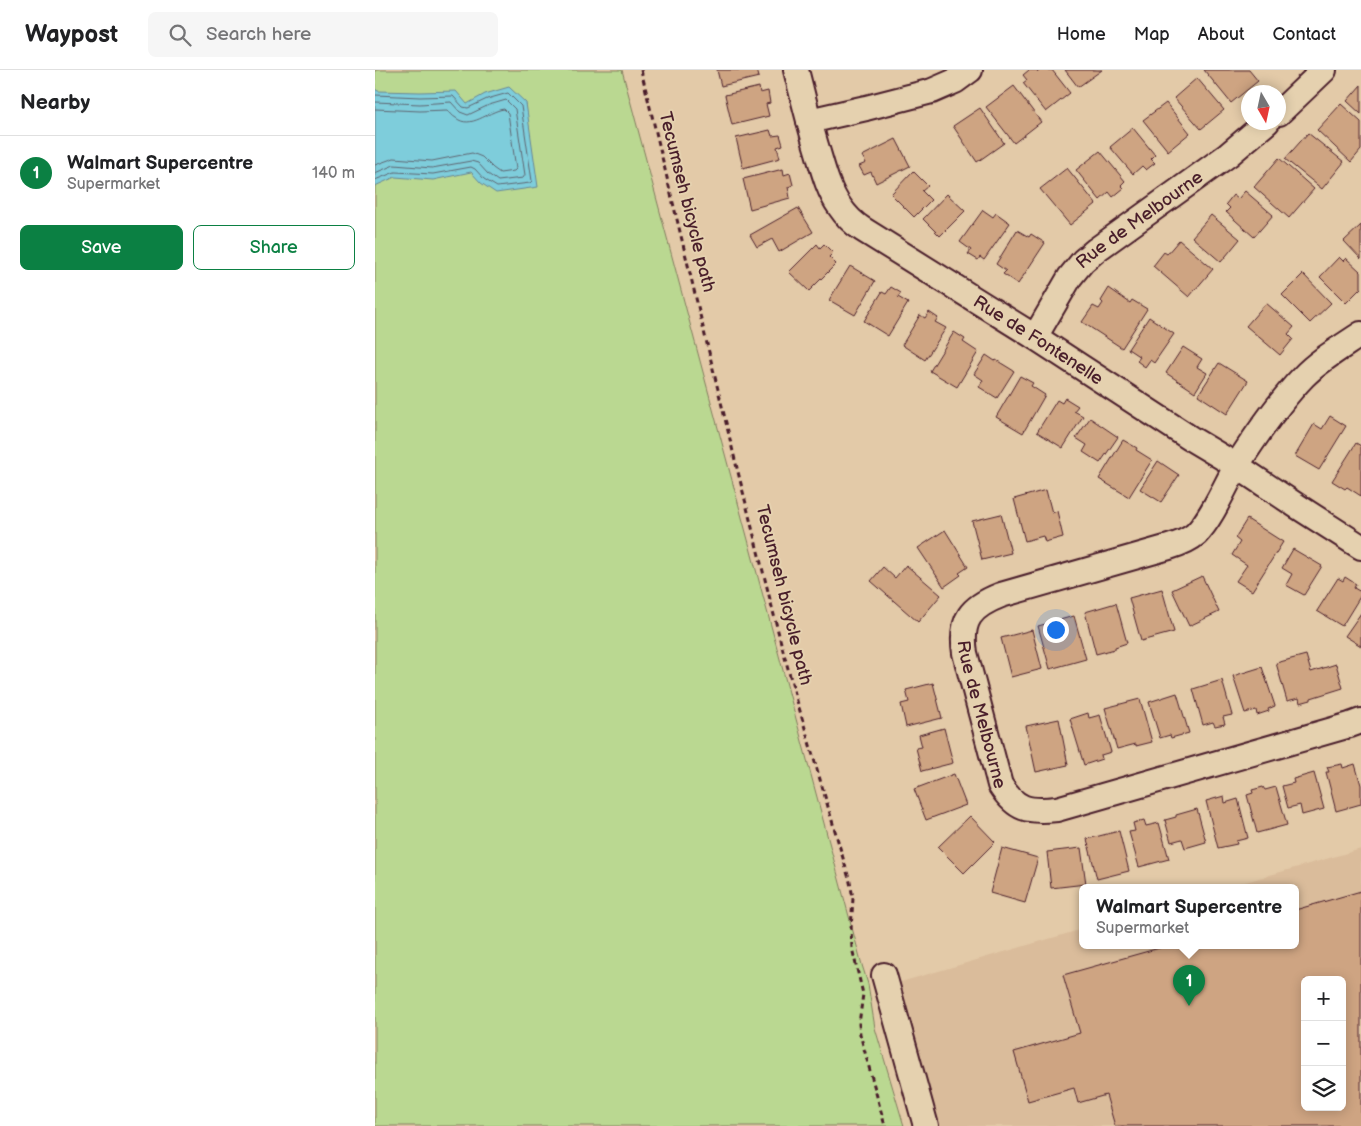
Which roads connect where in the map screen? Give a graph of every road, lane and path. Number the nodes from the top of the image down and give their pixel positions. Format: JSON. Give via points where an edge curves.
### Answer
{"nodes":[{"id":1,"x":641,"y":70,"type":"edge"},
{"id":2,"x":796,"y":70,"type":"edge"},
{"id":3,"x":970,"y":70,"type":"edge"},
{"id":4,"x":1324,"y":70,"type":"edge"},
{"id":5,"x":1286,"y":105,"type":"edge"},
{"id":6,"x":809,"y":121,"type":"junction"},
{"id":7,"x":1258,"y":130,"type":"edge"},
{"id":8,"x":1361,"y":334,"type":"edge"},
{"id":9,"x":1035,"y":337,"type":"junction"},
{"id":10,"x":1237,"y":466,"type":"junction"},
{"id":11,"x":1361,"y":547,"type":"edge"},
{"id":12,"x":1361,"y":721,"type":"edge"},
{"id":13,"x":885,"y":975,"type":"dead end"},
{"id":14,"x":885,"y":1126,"type":"edge"},
{"id":15,"x":925,"y":1126,"type":"edge"}],
"edges":[{"from":1,"to":14,"type":"path","name":"Tecumseh bicycle path","via":[[781,643],[850,882],[853,898],[852,948],[863,994],[860,1034]]},
{"from":2,"to":6,"type":"street","name":"Rue de Fontenelle"},
{"from":3,"to":6,"type":"street","via":[[932,91]]},
{"from":4,"to":5,"type":"street"},
{"from":6,"to":9,"type":"street","name":"Rue de Fontenelle","via":[[831,192],[849,219]]},
{"from":7,"to":9,"type":"street","name":"Rue de Melbourne","via":[[1083,261]]},
{"from":8,"to":10,"type":"street","name":"Rue de Melbourne","via":[[1304,375]]},
{"from":9,"to":10,"type":"street","name":"Rue de Fontenelle"},
{"from":10,"to":11,"type":"street","name":"Rue de Fontenelle"},
{"from":10,"to":12,"type":"street","name":"Rue de Melbourne","via":[[1203,525],[1185,541],[1001,594],[983,603],[969,617],[964,628],[965,653],[999,785],[1007,797],[1027,810],[1057,809]]},
{"from":13,"to":15,"type":"street"}]}
